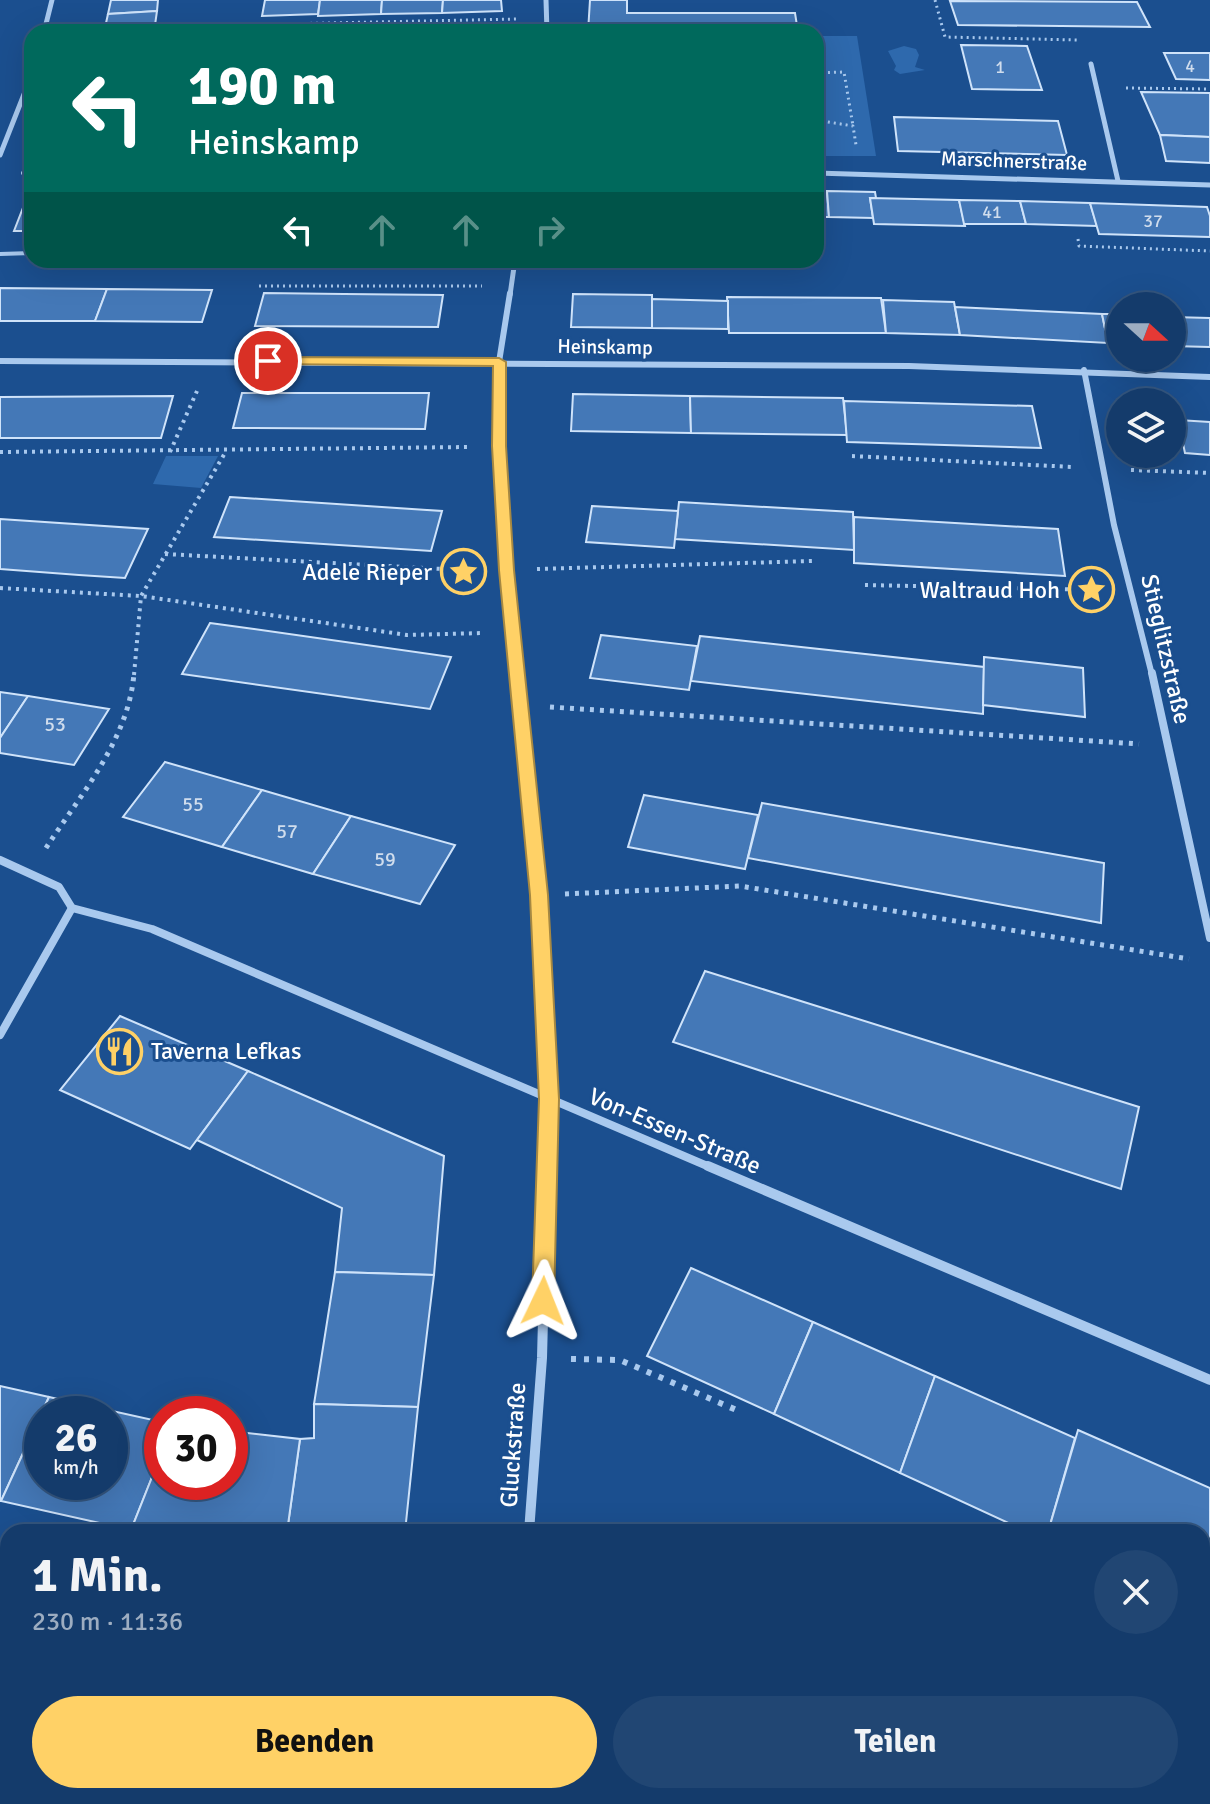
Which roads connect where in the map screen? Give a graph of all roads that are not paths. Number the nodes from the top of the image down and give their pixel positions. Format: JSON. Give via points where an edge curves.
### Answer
{"nodes":[{"id":1,"x":52,"y":0,"type":"edge"},
{"id":2,"x":546,"y":0,"type":"edge"},
{"id":3,"x":46,"y":24,"type":"edge"},
{"id":4,"x":547,"y":24,"type":"edge"},
{"id":5,"x":1091,"y":64,"type":"dead end"},
{"id":6,"x":24,"y":94,"type":"edge"},
{"id":7,"x":0,"y":155,"type":"edge"},
{"id":8,"x":824,"y":173,"type":"edge"},
{"id":9,"x":1118,"y":181,"type":"junction"},
{"id":10,"x":1210,"y":185,"type":"edge"},
{"id":11,"x":24,"y":253,"type":"edge"},
{"id":12,"x":0,"y":254,"type":"edge"},
{"id":13,"x":513,"y":268,"type":"edge"},
{"id":14,"x":0,"y":361,"type":"edge"},
{"id":15,"x":499,"y":362,"type":"junction"},
{"id":16,"x":1084,"y":370,"type":"junction"},
{"id":17,"x":1210,"y":377,"type":"edge"},
{"id":18,"x":0,"y":860,"type":"edge"},
{"id":19,"x":72,"y":908,"type":"junction"},
{"id":20,"x":1210,"y":938,"type":"edge"},
{"id":21,"x":0,"y":1035,"type":"edge"},
{"id":22,"x":549,"y":1099,"type":"junction"},
{"id":23,"x":1210,"y":1380,"type":"edge"},
{"id":24,"x":530,"y":1524,"type":"edge"}],
"edges":[{"from":1,"to":3,"type":"street"},
{"from":2,"to":4,"type":"street"},
{"from":5,"to":9,"type":"street"},
{"from":6,"to":7,"type":"street"},
{"from":8,"to":9,"type":"street","name":"Marschnerstraße"},
{"from":9,"to":10,"type":"street","name":"Marschnerstraße"},
{"from":11,"to":12,"type":"lane"},
{"from":13,"to":15,"type":"street","name":"Gluckstraße"},
{"from":14,"to":15,"type":"street","name":"Heinskamp"},
{"from":15,"to":16,"type":"street","name":"Heinskamp"},
{"from":15,"to":22,"type":"street","name":"Gluckstraße","via":[[507,570],[539,895]]},
{"from":16,"to":17,"type":"street","name":"Heinskamp"},
{"from":16,"to":20,"type":"street","name":"Stieglitzstraße"},
{"from":18,"to":19,"type":"street","via":[[59,887]]},
{"from":19,"to":21,"type":"street"},
{"from":19,"to":22,"type":"street","name":"Von-Essen-Straße","via":[[152,929]]},
{"from":22,"to":23,"type":"street","name":"Von-Essen-Straße"},
{"from":22,"to":24,"type":"street","name":"Gluckstraße","via":[[542,1358]]}]}
